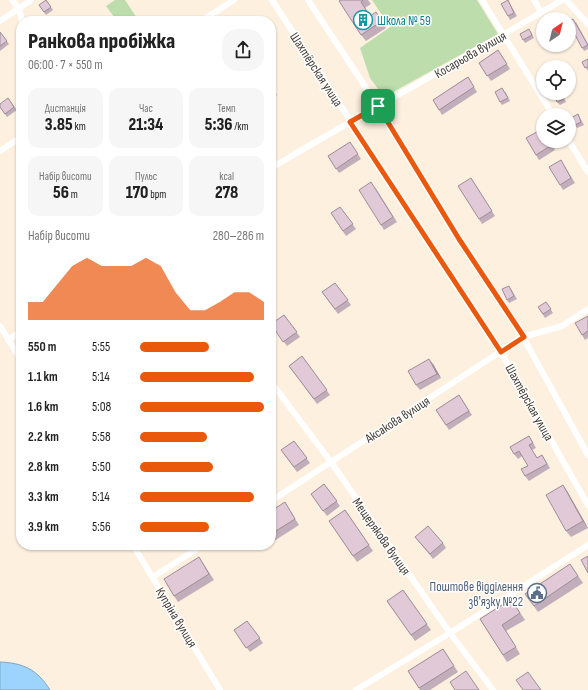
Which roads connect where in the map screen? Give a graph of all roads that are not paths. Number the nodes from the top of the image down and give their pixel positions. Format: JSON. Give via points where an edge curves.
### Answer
{"nodes":[{"id":1,"x":12,"y":0,"type":"edge"},
{"id":2,"x":31,"y":0,"type":"edge"},
{"id":3,"x":234,"y":0,"type":"edge"},
{"id":4,"x":272,"y":0,"type":"edge"},
{"id":5,"x":308,"y":0,"type":"edge"},
{"id":6,"x":482,"y":0,"type":"edge"},
{"id":7,"x":534,"y":0,"type":"edge"},
{"id":8,"x":562,"y":0,"type":"edge"},
{"id":9,"x":566,"y":0,"type":"edge"},
{"id":10,"x":19,"y":8,"type":"junction"},
{"id":11,"x":541,"y":12,"type":"joint"},
{"id":12,"x":536,"y":15,"type":"edge"},
{"id":13,"x":21,"y":16,"type":"edge"},
{"id":14,"x":209,"y":16,"type":"edge"},
{"id":15,"x":0,"y":21,"type":"edge"},
{"id":16,"x":588,"y":24,"type":"edge"},
{"id":17,"x":503,"y":36,"type":"junction"},
{"id":18,"x":378,"y":106,"type":"junction"},
{"id":19,"x":549,"y":108,"type":"edge"},
{"id":20,"x":350,"y":122,"type":"junction"},
{"id":21,"x":16,"y":141,"type":"edge"},
{"id":22,"x":573,"y":148,"type":"edge"},
{"id":23,"x":0,"y":151,"type":"edge"},
{"id":24,"x":276,"y":165,"type":"edge"},
{"id":25,"x":588,"y":172,"type":"edge"},
{"id":26,"x":588,"y":309,"type":"edge"},
{"id":27,"x":0,"y":326,"type":"edge"},
{"id":28,"x":16,"y":334,"type":"edge"},
{"id":29,"x":524,"y":337,"type":"junction"},
{"id":30,"x":8,"y":340,"type":"junction"},
{"id":31,"x":16,"y":352,"type":"edge"},
{"id":32,"x":501,"y":352,"type":"junction"},
{"id":33,"x":276,"y":389,"type":"edge"},
{"id":34,"x":588,"y":455,"type":"edge"},
{"id":35,"x":331,"y":462,"type":"junction"},
{"id":36,"x":276,"y":498,"type":"edge"},
{"id":37,"x":588,"y":505,"type":"edge"},
{"id":38,"x":588,"y":545,"type":"edge"},
{"id":39,"x":136,"y":550,"type":"edge"},
{"id":40,"x":195,"y":550,"type":"edge"},
{"id":41,"x":153,"y":577,"type":"junction"},
{"id":42,"x":450,"y":633,"type":"junction"},
{"id":43,"x":220,"y":690,"type":"edge"},
{"id":44,"x":356,"y":690,"type":"edge"},
{"id":45,"x":493,"y":690,"type":"edge"}],
"edges":[{"from":1,"to":10,"type":"street"},
{"from":2,"to":10,"type":"street"},
{"from":3,"to":14,"type":"street"},
{"from":4,"to":20,"type":"street","name":"Шахтёрская улица"},
{"from":5,"to":18,"type":"street"},
{"from":6,"to":17,"type":"street"},
{"from":7,"to":11,"type":"street"},
{"from":8,"to":11,"type":"street","name":"Косарьова вулиця"},
{"from":9,"to":16,"type":"street"},
{"from":10,"to":13,"type":"street"},
{"from":10,"to":15,"type":"street"},
{"from":12,"to":17,"type":"street","name":"Косарьова вулиця"},
{"from":17,"to":18,"type":"street","name":"Косарьова вулиця"},
{"from":17,"to":19,"type":"street"},
{"from":18,"to":20,"type":"street","name":"Косарьова вулиця"},
{"from":18,"to":29,"type":"street","via":[[459,239]]},
{"from":20,"to":24,"type":"street","name":"Косарьова вулиця"},
{"from":20,"to":32,"type":"street","name":"Шахтёрская улица"},
{"from":21,"to":23,"type":"street"},
{"from":22,"to":25,"type":"street"},
{"from":26,"to":29,"type":"street","name":"Аксакова вулиця","via":[[562,326]]},
{"from":27,"to":30,"type":"street"},
{"from":28,"to":30,"type":"street"},
{"from":29,"to":32,"type":"street","name":"Аксакова вулиця"},
{"from":29,"to":34,"type":"street"},
{"from":30,"to":31,"type":"street"},
{"from":32,"to":35,"type":"street","name":"Аксакова вулиця"},
{"from":32,"to":37,"type":"street","name":"Шахтёрская улица"},
{"from":33,"to":35,"type":"street","name":"Мещерякова вулиця"},
{"from":35,"to":36,"type":"street","name":"Аксакова вулиця"},
{"from":35,"to":42,"type":"street","name":"Мещерякова вулиця"},
{"from":38,"to":42,"type":"street"},
{"from":39,"to":41,"type":"street","name":"Купріна вулиця"},
{"from":40,"to":41,"type":"street"},
{"from":41,"to":43,"type":"street","name":"Купріна вулиця"},
{"from":42,"to":44,"type":"street"},
{"from":42,"to":45,"type":"street","name":"Мещерякова вулиця"}]}
